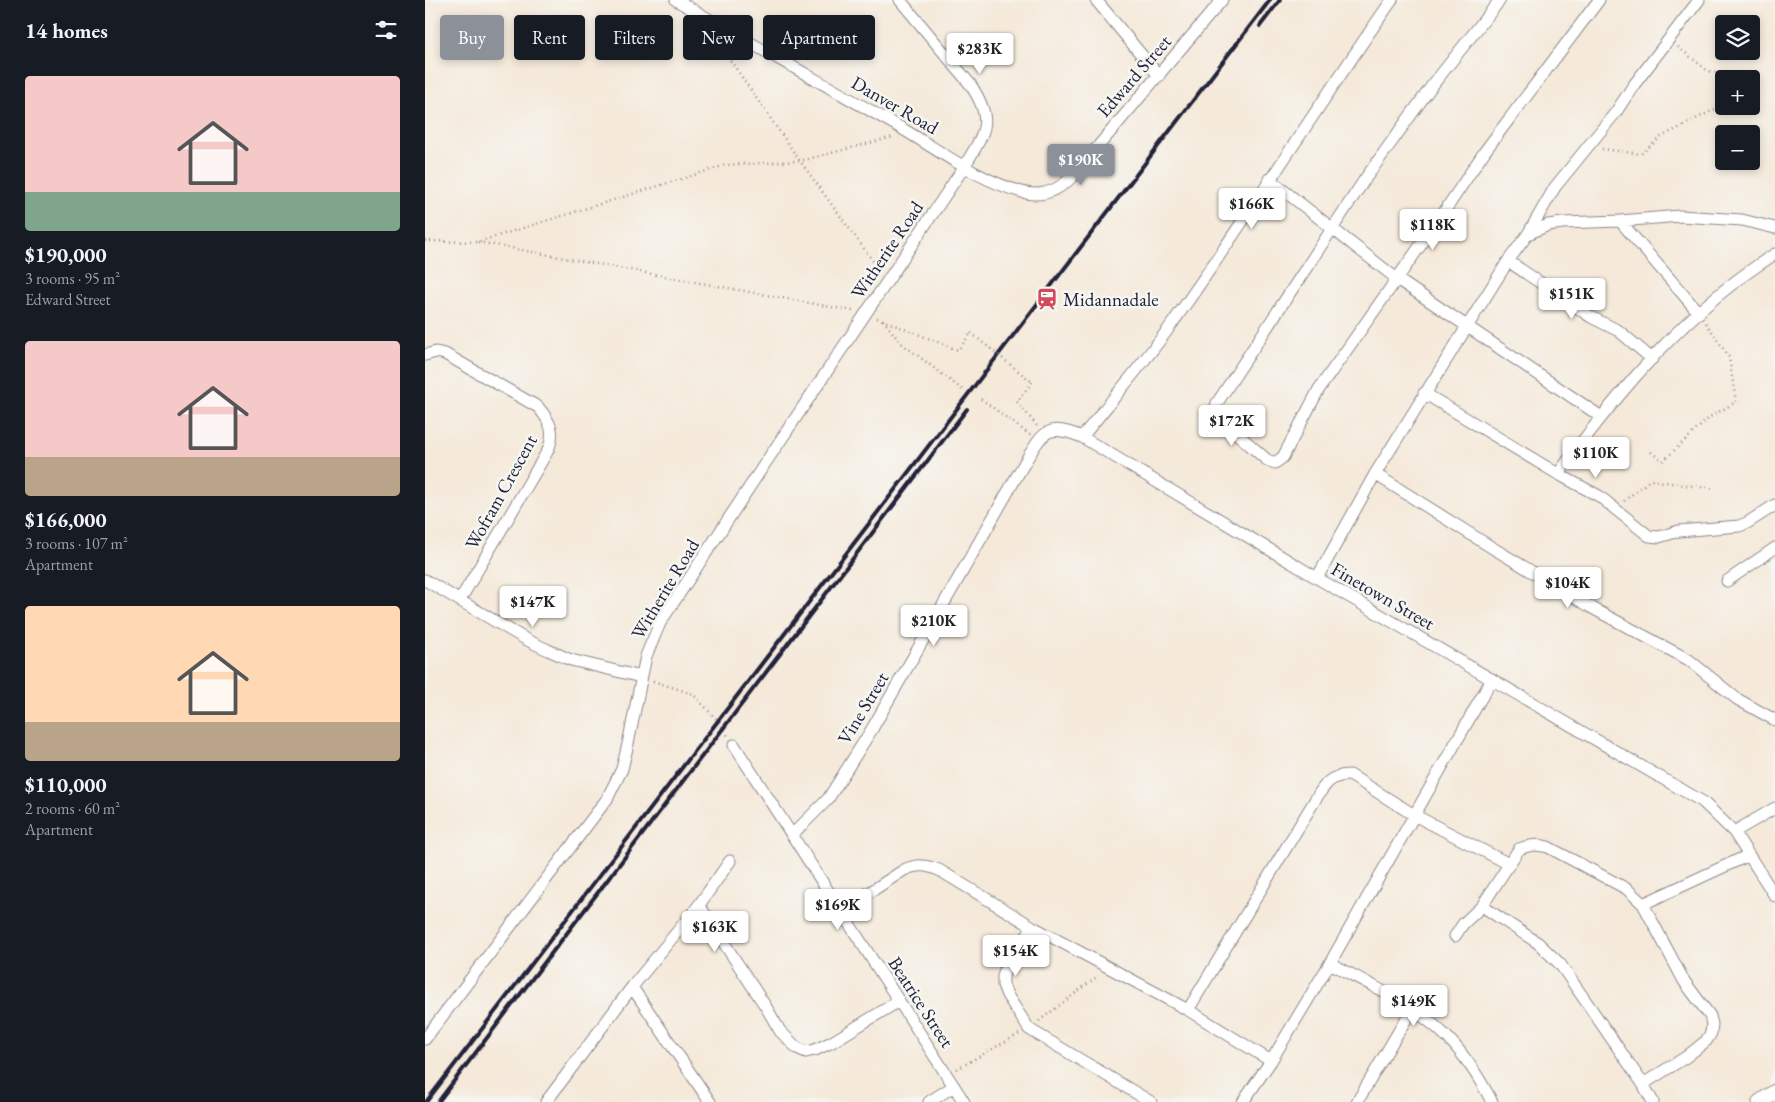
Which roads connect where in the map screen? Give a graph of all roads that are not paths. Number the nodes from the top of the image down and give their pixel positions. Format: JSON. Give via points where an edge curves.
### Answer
{"nodes":[{"id":1,"x":676,"y":0,"type":"edge"},
{"id":2,"x":900,"y":0,"type":"edge"},
{"id":3,"x":1096,"y":0,"type":"edge"},
{"id":4,"x":1222,"y":0,"type":"edge"},
{"id":5,"x":1392,"y":0,"type":"edge"},
{"id":6,"x":1499,"y":0,"type":"edge"},
{"id":7,"x":1599,"y":0,"type":"edge"},
{"id":8,"x":1699,"y":0,"type":"edge"},
{"id":9,"x":1159,"y":76,"type":"junction"},
{"id":10,"x":964,"y":167,"type":"junction"},
{"id":11,"x":1269,"y":180,"type":"junction"},
{"id":12,"x":1620,"y":221,"type":"junction"},
{"id":13,"x":1333,"y":228,"type":"junction"},
{"id":14,"x":1775,"y":228,"type":"edge"},
{"id":15,"x":1528,"y":234,"type":"junction"},
{"id":16,"x":1775,"y":254,"type":"edge"},
{"id":17,"x":1508,"y":261,"type":"junction"},
{"id":18,"x":1397,"y":279,"type":"junction"},
{"id":19,"x":1699,"y":313,"type":"junction"},
{"id":20,"x":1468,"y":326,"type":"junction"},
{"id":21,"x":425,"y":355,"type":"edge"},
{"id":22,"x":1652,"y":359,"type":"junction"},
{"id":23,"x":1425,"y":393,"type":"junction"},
{"id":24,"x":1601,"y":416,"type":"junction"},
{"id":25,"x":1041,"y":437,"type":"joint"},
{"id":26,"x":1082,"y":437,"type":"junction"},
{"id":27,"x":1375,"y":474,"type":"junction"},
{"id":28,"x":1558,"y":474,"type":"junction"},
{"id":29,"x":1774,"y":508,"type":"edge"},
{"id":30,"x":1775,"y":548,"type":"edge"},
{"id":31,"x":1317,"y":578,"type":"junction"},
{"id":32,"x":425,"y":580,"type":"edge"},
{"id":33,"x":1727,"y":581,"type":"dead end"},
{"id":34,"x":460,"y":600,"type":"junction"},
{"id":35,"x":641,"y":677,"type":"junction"},
{"id":36,"x":1492,"y":679,"type":"junction"},
{"id":37,"x":1775,"y":720,"type":"edge"},
{"id":38,"x":734,"y":746,"type":"road end"},
{"id":39,"x":1775,"y":808,"type":"edge"},
{"id":40,"x":1414,"y":815,"type":"junction"},
{"id":41,"x":1734,"y":832,"type":"junction"},
{"id":42,"x":792,"y":835,"type":"junction"},
{"id":43,"x":1749,"y":855,"type":"junction"},
{"id":44,"x":730,"y":861,"type":"dead end"},
{"id":45,"x":1509,"y":864,"type":"junction"},
{"id":46,"x":1775,"y":896,"type":"edge"},
{"id":47,"x":1643,"y":904,"type":"junction"},
{"id":48,"x":699,"y":905,"type":"junction"},
{"id":49,"x":1482,"y":906,"type":"junction"},
{"id":50,"x":841,"y":910,"type":"junction"},
{"id":51,"x":1033,"y":927,"type":"junction"},
{"id":52,"x":1455,"y":936,"type":"dead end"},
{"id":53,"x":1329,"y":963,"type":"junction"},
{"id":54,"x":632,"y":987,"type":"junction"},
{"id":55,"x":899,"y":1002,"type":"junction"},
{"id":56,"x":1412,"y":1009,"type":"junction"},
{"id":57,"x":1188,"y":1010,"type":"junction"},
{"id":58,"x":425,"y":1039,"type":"edge"},
{"id":59,"x":1271,"y":1062,"type":"junction"},
{"id":60,"x":1643,"y":1084,"type":"junction"},
{"id":61,"x":954,"y":1086,"type":"junction"},
{"id":62,"x":1775,"y":1092,"type":"edge"},
{"id":63,"x":546,"y":1102,"type":"edge"},
{"id":64,"x":710,"y":1102,"type":"edge"},
{"id":65,"x":929,"y":1102,"type":"edge"},
{"id":66,"x":964,"y":1102,"type":"edge"},
{"id":67,"x":1151,"y":1102,"type":"edge"},
{"id":68,"x":1243,"y":1102,"type":"edge"},
{"id":69,"x":1357,"y":1102,"type":"edge"},
{"id":70,"x":1492,"y":1102,"type":"edge"},
{"id":71,"x":1653,"y":1102,"type":"edge"},
{"id":72,"x":1759,"y":1102,"type":"edge"}],
"edges":[{"from":1,"to":10,"type":"street","name":"Danver Road"},
{"from":2,"to":10,"type":"street","name":"Witherite Road","via":[[970,84],[982,105],[984,130]]},
{"from":3,"to":9,"type":"street"},
{"from":4,"to":9,"type":"street","name":"Edward Street"},
{"from":5,"to":11,"type":"street"},
{"from":6,"to":13,"type":"street","via":[[1431,87]]},
{"from":7,"to":18,"type":"street","via":[[1485,151]]},
{"from":8,"to":15,"type":"street","via":[[1555,187]]},
{"from":9,"to":10,"type":"street","name":"Edward Street","via":[[1073,176],[1058,189],[1042,194],[1023,192]]},
{"from":10,"to":35,"type":"street","name":"Witherite Road","via":[[660,624]]},
{"from":11,"to":13,"type":"street"},
{"from":11,"to":26,"type":"street","via":[[1167,330]]},
{"from":12,"to":14,"type":"street","via":[[1680,216],[1743,220]]},
{"from":12,"to":15,"type":"street","via":[[1548,225]]},
{"from":12,"to":19,"type":"street"},
{"from":13,"to":18,"type":"street"},
{"from":13,"to":18,"type":"street","via":[[1234,375],[1215,409],[1219,418],[1267,460],[1275,463],[1283,457],[1319,389]]},
{"from":15,"to":17,"type":"street"},
{"from":16,"to":19,"type":"street","via":[[1720,292]]},
{"from":17,"to":20,"type":"street"},
{"from":17,"to":22,"type":"street","via":[[1591,317],[1619,331]]},
{"from":18,"to":20,"type":"street"},
{"from":19,"to":22,"type":"street"},
{"from":20,"to":23,"type":"street"},
{"from":20,"to":24,"type":"street"},
{"from":21,"to":34,"type":"street","name":"Wofram Crescent","via":[[445,354],[530,402],[548,418],[552,429],[552,442],[547,452]]},
{"from":22,"to":24,"type":"street"},
{"from":23,"to":27,"type":"street"},
{"from":23,"to":28,"type":"street"},
{"from":24,"to":28,"type":"street"},
{"from":25,"to":26,"type":"street","name":"Finetown Street","via":[[1052,430]]},
{"from":25,"to":42,"type":"street","name":"Vine Street","via":[[872,729],[828,799]]},
{"from":26,"to":31,"type":"street","name":"Finetown Street"},
{"from":27,"to":31,"type":"street"},
{"from":27,"to":37,"type":"street","via":[[1586,604],[1689,660],[1737,699]]},
{"from":28,"to":29,"type":"street","via":[[1599,496],[1649,536],[1739,526]]},
{"from":30,"to":33,"type":"street"},
{"from":31,"to":36,"type":"street","name":"Finetown Street"},
{"from":32,"to":34,"type":"street"},
{"from":34,"to":35,"type":"street","via":[[527,640],[571,660]]},
{"from":35,"to":58,"type":"street","name":"Witherite Road","via":[[622,769],[607,799]]},
{"from":36,"to":40,"type":"street"},
{"from":36,"to":41,"type":"street","name":"Finetown Street","via":[[1703,802]]},
{"from":38,"to":42,"type":"street","name":"Beatrice Street"},
{"from":39,"to":41,"type":"street"},
{"from":40,"to":45,"type":"street"},
{"from":40,"to":53,"type":"street"},
{"from":40,"to":57,"type":"street","via":[[1350,775],[1332,778],[1315,800]]},
{"from":41,"to":43,"type":"street","name":"Finetown Street"},
{"from":42,"to":50,"type":"street","name":"Beatrice Street"},
{"from":43,"to":46,"type":"street","name":"Finetown Street"},
{"from":43,"to":47,"type":"street"},
{"from":44,"to":48,"type":"street"},
{"from":45,"to":47,"type":"street","via":[[1519,849],[1538,844],[1549,847],[1627,890]]},
{"from":45,"to":49,"type":"street"},
{"from":47,"to":60,"type":"street","via":[[1712,1024],[1706,1041],[1687,1057]]},
{"from":48,"to":54,"type":"street"},
{"from":48,"to":55,"type":"street","via":[[780,1031],[797,1048],[807,1052],[815,1050]]},
{"from":49,"to":52,"type":"street"},
{"from":49,"to":60,"type":"street","via":[[1538,942],[1560,964]]},
{"from":50,"to":51,"type":"street","via":[[904,870],[914,865],[926,865]]},
{"from":50,"to":55,"type":"street","name":"Beatrice Street"},
{"from":51,"to":57,"type":"street"},
{"from":51,"to":67,"type":"street","via":[[1003,976],[1003,985],[1013,1006],[1029,1029]]},
{"from":53,"to":56,"type":"street"},
{"from":53,"to":59,"type":"street"},
{"from":54,"to":63,"type":"street"},
{"from":54,"to":64,"type":"street"},
{"from":55,"to":61,"type":"street","name":"Beatrice Street"},
{"from":56,"to":69,"type":"street"},
{"from":56,"to":70,"type":"street","via":[[1436,1027],[1465,1058]]},
{"from":57,"to":59,"type":"street"},
{"from":59,"to":68,"type":"street"},
{"from":60,"to":71,"type":"street"},
{"from":61,"to":65,"type":"street"},
{"from":61,"to":66,"type":"street","name":"Beatrice Street"},
{"from":62,"to":72,"type":"street"}]}
